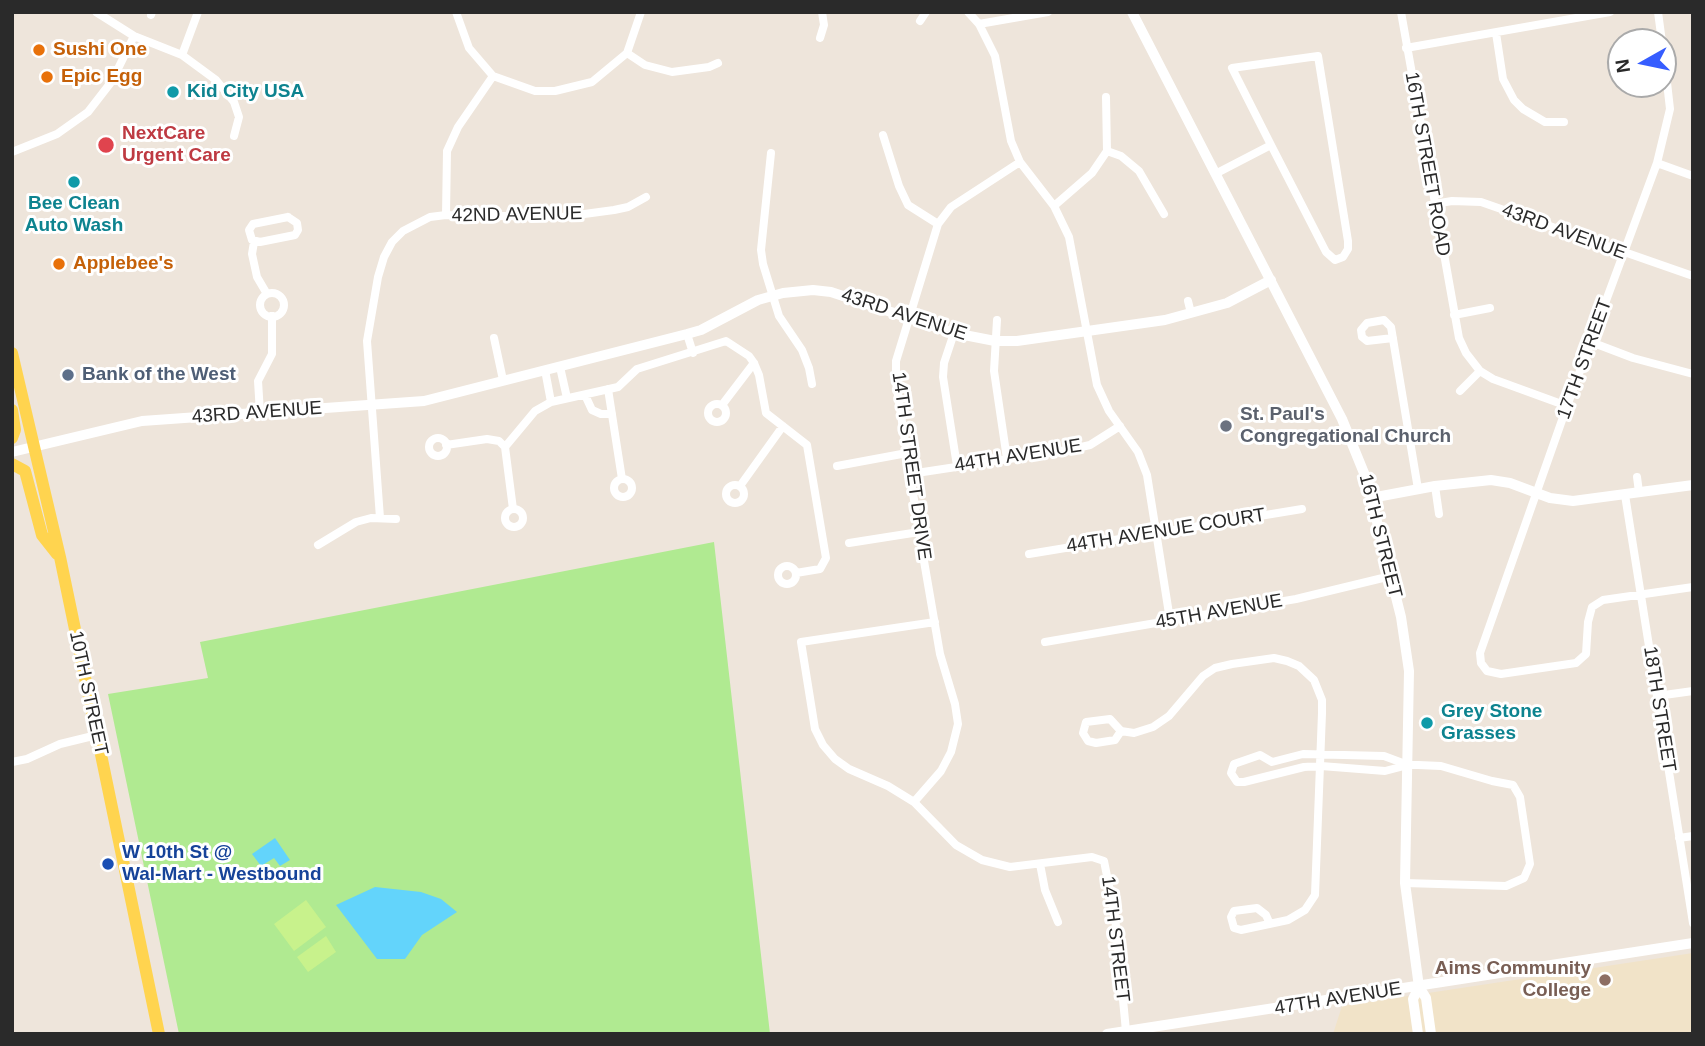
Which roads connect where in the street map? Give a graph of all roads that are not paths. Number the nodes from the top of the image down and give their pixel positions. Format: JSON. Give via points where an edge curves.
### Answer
{"nodes":[{"id":1,"x":96,"y":12,"type":"edge"},
{"id":2,"x":198,"y":12,"type":"edge"},
{"id":3,"x":456,"y":12,"type":"edge"},
{"id":4,"x":641,"y":12,"type":"edge"},
{"id":5,"x":822,"y":12,"type":"edge"},
{"id":6,"x":926,"y":12,"type":"edge"},
{"id":7,"x":968,"y":12,"type":"edge"},
{"id":8,"x":1048,"y":12,"type":"edge"},
{"id":9,"x":1132,"y":12,"type":"edge"},
{"id":10,"x":1401,"y":12,"type":"edge"},
{"id":11,"x":1610,"y":12,"type":"edge"},
{"id":12,"x":920,"y":21,"type":"dead end"},
{"id":13,"x":979,"y":24,"type":"junction"},
{"id":14,"x":1496,"y":33,"type":"junction"},
{"id":15,"x":134,"y":36,"type":"junction"},
{"id":16,"x":820,"y":38,"type":"dead end"},
{"id":17,"x":1406,"y":48,"type":"junction"},
{"id":18,"x":627,"y":53,"type":"junction"},
{"id":19,"x":182,"y":55,"type":"junction"},
{"id":20,"x":718,"y":63,"type":"dead end"},
{"id":21,"x":493,"y":76,"type":"junction"},
{"id":22,"x":1106,"y":97,"type":"dead end"},
{"id":23,"x":1670,"y":98,"type":"edge"},
{"id":24,"x":1564,"y":122,"type":"dead end"},
{"id":25,"x":883,"y":135,"type":"dead end"},
{"id":26,"x":234,"y":136,"type":"dead end"},
{"id":27,"x":1271,"y":145,"type":"junction"},
{"id":28,"x":1107,"y":151,"type":"junction"},
{"id":29,"x":12,"y":152,"type":"edge"},
{"id":30,"x":771,"y":153,"type":"dead end"},
{"id":31,"x":1020,"y":162,"type":"junction"},
{"id":32,"x":1657,"y":163,"type":"junction"},
{"id":33,"x":1217,"y":173,"type":"junction"},
{"id":34,"x":1693,"y":176,"type":"edge"},
{"id":35,"x":646,"y":197,"type":"dead end"},
{"id":36,"x":1434,"y":204,"type":"junction"},
{"id":37,"x":1054,"y":206,"type":"junction"},
{"id":38,"x":1164,"y":214,"type":"dead end"},
{"id":39,"x":446,"y":215,"type":"junction"},
{"id":40,"x":938,"y":224,"type":"junction"},
{"id":41,"x":254,"y":242,"type":"junction"},
{"id":42,"x":1623,"y":253,"type":"junction"},
{"id":43,"x":1693,"y":276,"type":"edge"},
{"id":44,"x":1271,"y":280,"type":"junction"},
{"id":45,"x":267,"y":294,"type":"junction"},
{"id":46,"x":771,"y":296,"type":"junction"},
{"id":47,"x":1188,"y":300,"type":"dead end"},
{"id":48,"x":1490,"y":308,"type":"dead end"},
{"id":49,"x":1192,"y":313,"type":"junction"},
{"id":50,"x":1454,"y":315,"type":"junction"},
{"id":51,"x":272,"y":316,"type":"junction"},
{"id":52,"x":908,"y":316,"type":"junction"},
{"id":53,"x":997,"y":320,"type":"dead end"},
{"id":54,"x":1375,"y":322,"type":"junction"},
{"id":55,"x":701,"y":330,"type":"junction"},
{"id":56,"x":1087,"y":332,"type":"junction"},
{"id":57,"x":954,"y":333,"type":"junction"},
{"id":58,"x":687,"y":334,"type":"junction"},
{"id":59,"x":494,"y":338,"type":"dead end"},
{"id":60,"x":1393,"y":338,"type":"junction"},
{"id":61,"x":1378,"y":340,"type":"junction"},
{"id":62,"x":995,"y":341,"type":"junction"},
{"id":63,"x":1591,"y":342,"type":"junction"},
{"id":64,"x":708,"y":347,"type":"junction"},
{"id":65,"x":12,"y":353,"type":"edge"},
{"id":66,"x":693,"y":353,"type":"junction"},
{"id":67,"x":754,"y":363,"type":"junction"},
{"id":68,"x":560,"y":367,"type":"junction"},
{"id":69,"x":545,"y":370,"type":"junction"},
{"id":70,"x":1480,"y":371,"type":"junction"},
{"id":71,"x":1693,"y":374,"type":"edge"},
{"id":72,"x":503,"y":380,"type":"junction"},
{"id":73,"x":812,"y":384,"type":"dead end"},
{"id":74,"x":608,"y":389,"type":"junction"},
{"id":75,"x":1460,"y":391,"type":"dead end"},
{"id":76,"x":585,"y":395,"type":"junction"},
{"id":77,"x":567,"y":398,"type":"junction"},
{"id":78,"x":551,"y":402,"type":"junction"},
{"id":79,"x":372,"y":405,"type":"junction"},
{"id":80,"x":722,"y":405,"type":"dead end"},
{"id":81,"x":1567,"y":406,"type":"junction"},
{"id":82,"x":12,"y":410,"type":"edge"},
{"id":83,"x":260,"y":413,"type":"junction"},
{"id":84,"x":612,"y":414,"type":"junction"},
{"id":85,"x":783,"y":426,"type":"junction"},
{"id":86,"x":1120,"y":426,"type":"junction"},
{"id":87,"x":12,"y":438,"type":"edge"},
{"id":88,"x":446,"y":445,"type":"dead end"},
{"id":89,"x":34,"y":447,"type":"junction"},
{"id":90,"x":505,"y":447,"type":"junction"},
{"id":91,"x":12,"y":452,"type":"edge"},
{"id":92,"x":907,"y":453,"type":"junction"},
{"id":93,"x":1007,"y":459,"type":"junction"},
{"id":94,"x":12,"y":464,"type":"edge"},
{"id":95,"x":837,"y":466,"type":"dead end"},
{"id":96,"x":957,"y":466,"type":"junction"},
{"id":97,"x":910,"y":474,"type":"junction"},
{"id":98,"x":1637,"y":477,"type":"dead end"},
{"id":99,"x":622,"y":479,"type":"dead end"},
{"id":100,"x":1693,"y":485,"type":"edge"},
{"id":101,"x":740,"y":486,"type":"dead end"},
{"id":102,"x":1435,"y":486,"type":"junction"},
{"id":103,"x":1418,"y":489,"type":"junction"},
{"id":104,"x":1639,"y":492,"type":"junction"},
{"id":105,"x":1536,"y":494,"type":"junction"},
{"id":106,"x":1625,"y":495,"type":"junction"},
{"id":107,"x":1371,"y":498,"type":"junction"},
{"id":108,"x":513,"y":509,"type":"dead end"},
{"id":109,"x":1302,"y":509,"type":"dead end"},
{"id":110,"x":1439,"y":513,"type":"dead end"},
{"id":111,"x":380,"y":518,"type":"junction"},
{"id":112,"x":397,"y":519,"type":"dead end"},
{"id":113,"x":919,"y":532,"type":"junction"},
{"id":114,"x":1156,"y":534,"type":"junction"},
{"id":115,"x":849,"y":543,"type":"dead end"},
{"id":116,"x":318,"y":545,"type":"dead end"},
{"id":117,"x":1029,"y":554,"type":"dead end"},
{"id":118,"x":60,"y":558,"type":"junction"},
{"id":119,"x":796,"y":573,"type":"dead end"},
{"id":120,"x":1391,"y":576,"type":"junction"},
{"id":121,"x":1693,"y":587,"type":"edge"},
{"id":122,"x":1641,"y":594,"type":"junction"},
{"id":123,"x":1170,"y":620,"type":"junction"},
{"id":124,"x":935,"y":622,"type":"junction"},
{"id":125,"x":1045,"y":642,"type":"dead end"},
{"id":126,"x":1693,"y":691,"type":"edge"},
{"id":127,"x":1657,"y":696,"type":"junction"},
{"id":128,"x":1121,"y":731,"type":"dead end"},
{"id":129,"x":97,"y":735,"type":"junction"},
{"id":130,"x":1322,"y":755,"type":"junction"},
{"id":131,"x":12,"y":762,"type":"edge"},
{"id":132,"x":1272,"y":762,"type":"junction"},
{"id":133,"x":1408,"y":765,"type":"junction"},
{"id":134,"x":1321,"y":766,"type":"junction"},
{"id":135,"x":1274,"y":774,"type":"junction"},
{"id":136,"x":914,"y":802,"type":"junction"},
{"id":137,"x":1693,"y":836,"type":"edge"},
{"id":138,"x":1679,"y":838,"type":"junction"},
{"id":139,"x":1040,"y":864,"type":"junction"},
{"id":140,"x":1405,"y":883,"type":"junction"},
{"id":141,"x":1058,"y":922,"type":"dead end"},
{"id":142,"x":1269,"y":922,"type":"dead end"},
{"id":143,"x":1693,"y":923,"type":"edge"},
{"id":144,"x":1693,"y":943,"type":"edge"},
{"id":145,"x":1419,"y":987,"type":"junction"},
{"id":146,"x":1126,"y":1031,"type":"junction"},
{"id":147,"x":159,"y":1034,"type":"edge"},
{"id":148,"x":1107,"y":1034,"type":"edge"},
{"id":149,"x":1418,"y":1034,"type":"edge"},
{"id":150,"x":1432,"y":1034,"type":"edge"}],
"edges":[{"from":1,"to":15,"type":"street"},
{"from":2,"to":19,"type":"street"},
{"from":3,"to":21,"type":"street","via":[[469,48]]},
{"from":4,"to":18,"type":"street"},
{"from":5,"to":16,"type":"street"},
{"from":6,"to":12,"type":"street"},
{"from":7,"to":13,"type":"street"},
{"from":8,"to":13,"type":"street"},
{"from":9,"to":33,"type":"main road","name":"16TH STREET"},
{"from":10,"to":17,"type":"street","name":"16TH STREET ROAD"},
{"from":11,"to":14,"type":"street"},
{"from":13,"to":31,"type":"street","via":[[995,56],[1011,141]]},
{"from":14,"to":17,"type":"street"},
{"from":14,"to":24,"type":"street","via":[[1503,79],[1514,100],[1545,122]]},
{"from":15,"to":19,"type":"street"},
{"from":15,"to":29,"type":"street","via":[[112,81],[88,112],[57,134]]},
{"from":17,"to":36,"type":"street","name":"16TH STREET ROAD"},
{"from":18,"to":20,"type":"street","via":[[645,65],[672,72]]},
{"from":18,"to":21,"type":"street","via":[[592,82],[573,88],[535,91]]},
{"from":19,"to":26,"type":"street","via":[[216,80],[234,102],[239,117]]},
{"from":21,"to":39,"type":"street","via":[[447,151]]},
{"from":22,"to":28,"type":"street"},
{"from":23,"to":32,"type":"street","name":"17TH STREET"},
{"from":25,"to":40,"type":"street","via":[[908,205]]},
{"from":27,"to":27,"type":"street","via":[[1232,68],[1318,56],[1348,241],[1343,257],[1335,260],[1326,252]]},
{"from":27,"to":33,"type":"street"},
{"from":28,"to":37,"type":"street","via":[[1093,173]]},
{"from":28,"to":38,"type":"street","via":[[1139,171]]},
{"from":30,"to":46,"type":"street","via":[[761,250]]},
{"from":31,"to":37,"type":"street"},
{"from":31,"to":40,"type":"street","name":"14TH STREET DRIVE","via":[[951,207]]},
{"from":32,"to":34,"type":"street"},
{"from":32,"to":42,"type":"street","name":"17TH STREET"},
{"from":33,"to":44,"type":"main road","name":"16TH STREET"},
{"from":35,"to":39,"type":"street","name":"42ND AVENUE","via":[[628,207],[562,217]]},
{"from":36,"to":42,"type":"street","name":"43RD AVENUE","via":[[1481,202]]},
{"from":36,"to":50,"type":"street","name":"16TH STREET ROAD"},
{"from":37,"to":56,"type":"street","via":[[1069,237]]},
{"from":39,"to":79,"type":"street","name":"42ND AVENUE","via":[[403,231],[384,257],[368,328]]},
{"from":40,"to":52,"type":"street","name":"14TH STREET DRIVE"},
{"from":41,"to":41,"type":"street","via":[[292,236],[297,223],[288,217],[254,223],[249,230]]},
{"from":41,"to":45,"type":"street","via":[[255,269]]},
{"from":42,"to":43,"type":"street","name":"43RD AVENUE"},
{"from":42,"to":63,"type":"street","name":"17TH STREET"},
{"from":44,"to":49,"type":"street","name":"43RD AVENUE","via":[[1227,303]]},
{"from":44,"to":107,"type":"main road","name":"16TH STREET","via":[[1353,441]]},
{"from":45,"to":51,"type":"street","via":[[261,307]]},
{"from":45,"to":51,"type":"street","via":[[278,294],[283,300],[282,311]]},
{"from":46,"to":52,"type":"street","name":"43RD AVENUE","via":[[831,292]]},
{"from":46,"to":55,"type":"street","name":"43RD AVENUE"},
{"from":46,"to":73,"type":"street","via":[[807,360]]},
{"from":47,"to":49,"type":"street"},
{"from":48,"to":50,"type":"street"},
{"from":49,"to":56,"type":"street","name":"43RD AVENUE"},
{"from":50,"to":70,"type":"street","name":"16TH STREET ROAD","via":[[1466,353]]},
{"from":51,"to":83,"type":"street","via":[[273,347],[258,381]]},
{"from":52,"to":57,"type":"street","name":"43RD AVENUE"},
{"from":52,"to":92,"type":"street","name":"14TH STREET DRIVE","via":[[895,383]]},
{"from":53,"to":62,"type":"street"},
{"from":54,"to":60,"type":"street","via":[[1390,323]]},
{"from":54,"to":61,"type":"street"},
{"from":54,"to":61,"type":"street","via":[[1364,324],[1361,333],[1367,341]]},
{"from":55,"to":58,"type":"street","name":"43RD AVENUE"},
{"from":55,"to":64,"type":"street"},
{"from":56,"to":62,"type":"street","name":"43RD AVENUE"},
{"from":56,"to":86,"type":"street","via":[[1097,386]]},
{"from":57,"to":62,"type":"street","name":"43RD AVENUE"},
{"from":57,"to":96,"type":"street","via":[[943,377]]},
{"from":58,"to":66,"type":"street"},
{"from":58,"to":68,"type":"street","name":"43RD AVENUE"},
{"from":59,"to":72,"type":"street"},
{"from":60,"to":61,"type":"street"},
{"from":60,"to":103,"type":"street"},
{"from":62,"to":93,"type":"street","via":[[994,371]]},
{"from":63,"to":71,"type":"street"},
{"from":63,"to":81,"type":"street","name":"17TH STREET"},
{"from":64,"to":66,"type":"street"},
{"from":64,"to":67,"type":"street","via":[[726,341]]},
{"from":65,"to":89,"type":"main road","name":"10TH STREET"},
{"from":66,"to":74,"type":"street","via":[[637,369],[618,387]]},
{"from":67,"to":80,"type":"street"},
{"from":67,"to":85,"type":"street","via":[[766,412]]},
{"from":68,"to":69,"type":"street","name":"43RD AVENUE"},
{"from":68,"to":77,"type":"street"},
{"from":69,"to":72,"type":"street","name":"43RD AVENUE"},
{"from":69,"to":78,"type":"street"},
{"from":70,"to":75,"type":"street"},
{"from":70,"to":81,"type":"street"},
{"from":72,"to":79,"type":"street","name":"43RD AVENUE","via":[[424,401]]},
{"from":74,"to":76,"type":"street"},
{"from":74,"to":84,"type":"street"},
{"from":76,"to":77,"type":"street"},
{"from":76,"to":84,"type":"street","via":[[592,410]]},
{"from":77,"to":78,"type":"street"},
{"from":78,"to":90,"type":"street","via":[[529,417]]},
{"from":79,"to":83,"type":"street","name":"43RD AVENUE"},
{"from":79,"to":111,"type":"street","name":"42ND AVENUE"},
{"from":81,"to":105,"type":"street","name":"17TH STREET"},
{"from":82,"to":87,"type":"main road"},
{"from":83,"to":89,"type":"street","name":"43RD AVENUE","via":[[142,421]]},
{"from":84,"to":99,"type":"street"},
{"from":85,"to":101,"type":"street"},
{"from":85,"to":119,"type":"street","via":[[807,445],[826,558],[820,569]]},
{"from":86,"to":93,"type":"street","name":"44TH AVENUE","via":[[1090,444]]},
{"from":86,"to":114,"type":"street","via":[[1147,475]]},
{"from":88,"to":90,"type":"street","via":[[487,439]]},
{"from":89,"to":91,"type":"street","name":"43RD AVENUE"},
{"from":89,"to":118,"type":"main road","name":"10TH STREET"},
{"from":90,"to":108,"type":"street"},
{"from":92,"to":95,"type":"street"},
{"from":92,"to":97,"type":"street","name":"14TH STREET DRIVE"},
{"from":93,"to":96,"type":"street","name":"44TH AVENUE"},
{"from":94,"to":118,"type":"main road","via":[[25,471],[42,534]]},
{"from":96,"to":97,"type":"street","name":"44TH AVENUE"},
{"from":97,"to":113,"type":"street","name":"14TH STREET DRIVE"},
{"from":98,"to":104,"type":"street"},
{"from":100,"to":104,"type":"street"},
{"from":102,"to":103,"type":"street"},
{"from":102,"to":105,"type":"street","via":[[1491,480]]},
{"from":102,"to":110,"type":"street"},
{"from":103,"to":107,"type":"street"},
{"from":104,"to":106,"type":"street"},
{"from":105,"to":106,"type":"street","via":[[1573,501]]},
{"from":105,"to":122,"type":"street","name":"17TH STREET","via":[[1480,653],[1488,671],[1502,674],[1576,663],[1586,654],[1592,607],[1603,600]]},
{"from":106,"to":122,"type":"street","name":"18TH STREET"},
{"from":107,"to":120,"type":"main road","name":"16TH STREET"},
{"from":109,"to":114,"type":"street","name":"44TH AVENUE COURT"},
{"from":111,"to":112,"type":"street"},
{"from":111,"to":116,"type":"street","via":[[356,522]]},
{"from":113,"to":115,"type":"street"},
{"from":113,"to":124,"type":"street","name":"14TH STREET DRIVE"},
{"from":114,"to":117,"type":"street","name":"44TH AVENUE COURT"},
{"from":114,"to":123,"type":"street"},
{"from":118,"to":129,"type":"main road","name":"10TH STREET"},
{"from":120,"to":123,"type":"street","name":"45TH AVENUE","via":[[1296,599]]},
{"from":120,"to":133,"type":"main road","name":"16TH STREET","via":[[1409,671]]},
{"from":121,"to":122,"type":"street"},
{"from":122,"to":127,"type":"street","name":"18TH STREET"},
{"from":123,"to":125,"type":"street","name":"45TH AVENUE"},
{"from":124,"to":136,"type":"street","name":"14TH STREET DRIVE","via":[[958,724],[946,761]]},
{"from":124,"to":136,"type":"street","name":"14TH STREET","via":[[801,642],[815,729],[823,745],[849,769]]},
{"from":126,"to":127,"type":"street"},
{"from":127,"to":138,"type":"street","name":"18TH STREET"},
{"from":128,"to":130,"type":"street","via":[[1144,731],[1161,723],[1215,668],[1274,658],[1298,666],[1314,680],[1322,700]]},
{"from":129,"to":131,"type":"street"},
{"from":129,"to":147,"type":"main road","name":"10TH STREET"},
{"from":130,"to":132,"type":"street","via":[[1303,754]]},
{"from":130,"to":133,"type":"street","via":[[1384,756]]},
{"from":130,"to":134,"type":"street"},
{"from":132,"to":135,"type":"street"},
{"from":132,"to":135,"type":"street","via":[[1260,755],[1234,764],[1231,773],[1237,782]]},
{"from":133,"to":134,"type":"street","via":[[1385,771]]},
{"from":133,"to":140,"type":"main road","name":"16TH STREET"},
{"from":133,"to":140,"type":"street","via":[[1441,766],[1513,785],[1520,797],[1530,864],[1524,878],[1506,886]]},
{"from":134,"to":135,"type":"street"},
{"from":134,"to":142,"type":"street","via":[[1315,895],[1299,915]]},
{"from":136,"to":139,"type":"street","name":"14TH STREET","via":[[967,853],[1010,867]]},
{"from":137,"to":138,"type":"street"},
{"from":138,"to":143,"type":"street","name":"18TH STREET"},
{"from":139,"to":141,"type":"street"},
{"from":139,"to":146,"type":"street","name":"14TH STREET","via":[[1092,857],[1104,861],[1115,916]]},
{"from":140,"to":145,"type":"main road","name":"16TH STREET"},
{"from":144,"to":145,"type":"main road","name":"47TH AVENUE"},
{"from":145,"to":146,"type":"main road","name":"47TH AVENUE"},
{"from":145,"to":149,"type":"street","via":[[1413,999]]},
{"from":145,"to":150,"type":"street","via":[[1426,998]]},
{"from":146,"to":148,"type":"main road","name":"47TH AVENUE"}]}
